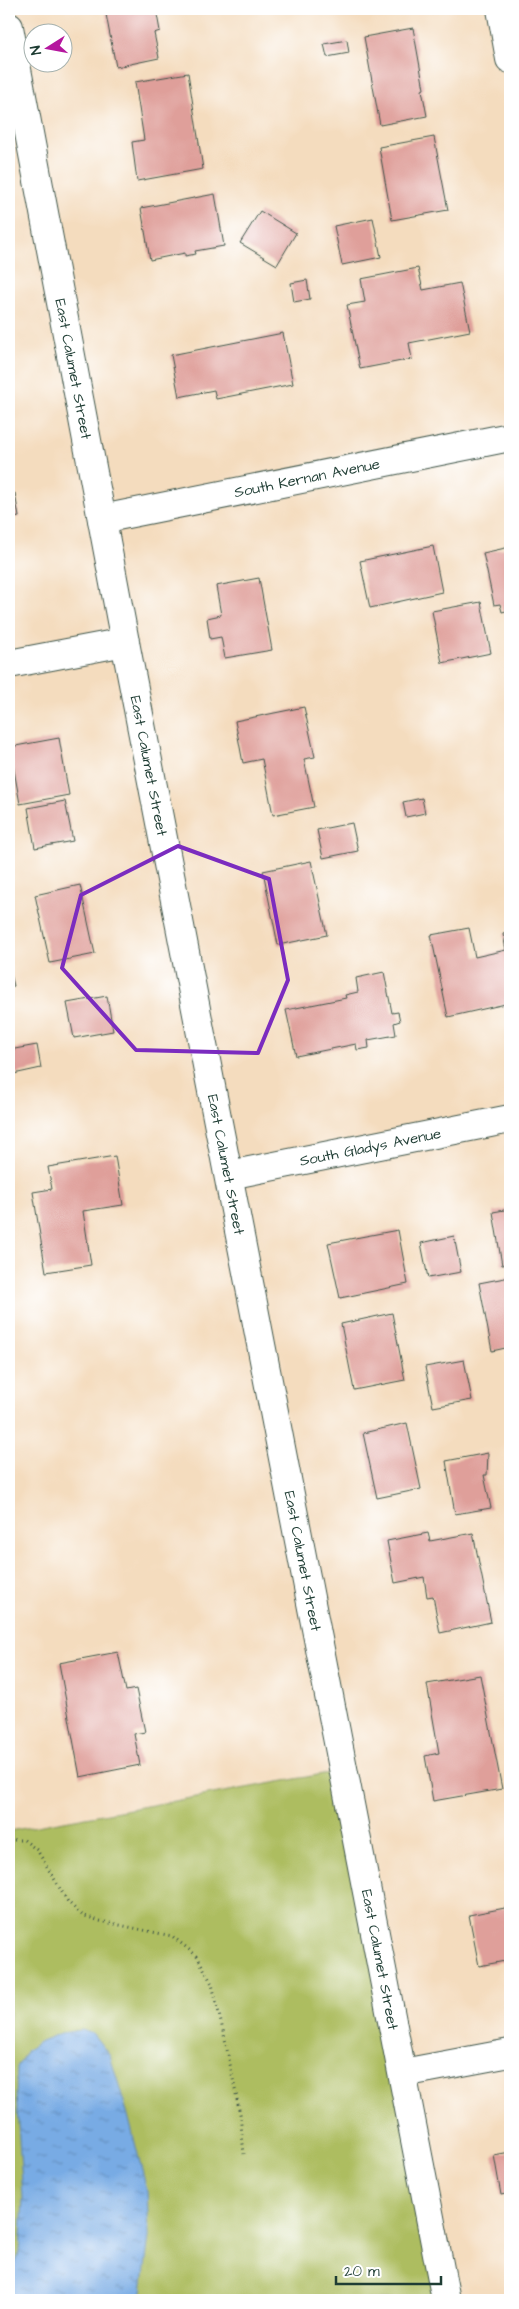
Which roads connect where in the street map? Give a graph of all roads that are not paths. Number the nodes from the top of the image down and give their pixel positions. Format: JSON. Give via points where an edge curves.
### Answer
{"nodes":[{"id":1,"x":501,"y":9,"type":"edge"},
{"id":2,"x":9,"y":27,"type":"edge"},
{"id":3,"x":510,"y":59,"type":"edge"},
{"id":4,"x":510,"y":437,"type":"edge"},
{"id":5,"x":102,"y":519,"type":"junction"},
{"id":6,"x":125,"y":642,"type":"junction"},
{"id":7,"x":9,"y":664,"type":"edge"},
{"id":8,"x":510,"y":1119,"type":"edge"},
{"id":9,"x":229,"y":1175,"type":"junction"},
{"id":10,"x":510,"y":2053,"type":"edge"},
{"id":11,"x":403,"y":2073,"type":"junction"},
{"id":12,"x":446,"y":2300,"type":"edge"}],
"edges":[{"from":1,"to":3,"type":"main road"},
{"from":2,"to":5,"type":"main road","name":"East Calumet Street"},
{"from":4,"to":5,"type":"main road","name":"South Kernan Avenue"},
{"from":5,"to":6,"type":"main road","name":"East Calumet Street"},
{"from":6,"to":7,"type":"main road"},
{"from":6,"to":9,"type":"main road","name":"East Calumet Street"},
{"from":8,"to":9,"type":"main road","name":"South Gladys Avenue"},
{"from":9,"to":11,"type":"main road","name":"East Calumet Street"},
{"from":10,"to":11,"type":"main road"},
{"from":11,"to":12,"type":"main road","name":"East Calumet Street"}]}
